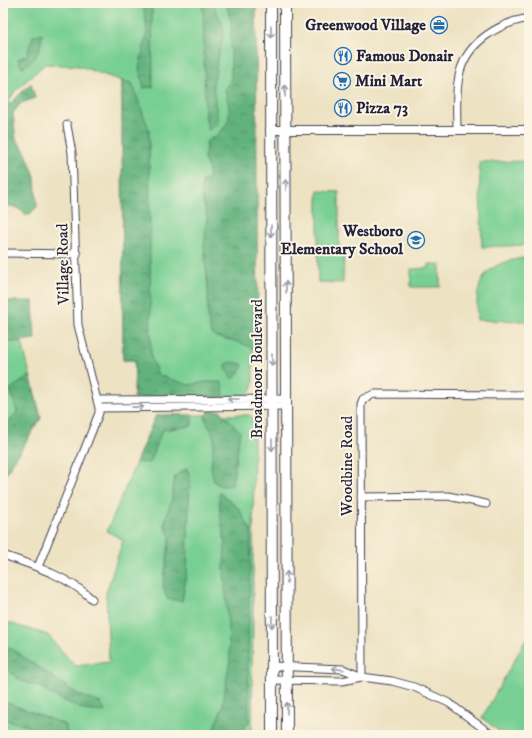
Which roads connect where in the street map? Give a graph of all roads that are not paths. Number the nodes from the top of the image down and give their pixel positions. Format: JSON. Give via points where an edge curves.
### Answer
{"nodes":[{"id":1,"x":271,"y":3,"type":"edge"},
{"id":2,"x":285,"y":3,"type":"edge"},
{"id":3,"x":529,"y":18,"type":"edge"},
{"id":4,"x":67,"y":125,"type":"dead end"},
{"id":5,"x":270,"y":130,"type":"junction"},
{"id":6,"x":286,"y":130,"type":"junction"},
{"id":7,"x":458,"y":130,"type":"junction"},
{"id":8,"x":529,"y":130,"type":"edge"},
{"id":9,"x":3,"y":254,"type":"edge"},
{"id":10,"x":77,"y":254,"type":"junction"},
{"id":11,"x":529,"y":395,"type":"edge"},
{"id":12,"x":97,"y":400,"type":"junction"},
{"id":13,"x":272,"y":402,"type":"junction"},
{"id":14,"x":286,"y":402,"type":"junction"},
{"id":15,"x":99,"y":408,"type":"junction"},
{"id":16,"x":361,"y":497,"type":"junction"},
{"id":17,"x":486,"y":504,"type":"dead end"},
{"id":18,"x":3,"y":555,"type":"edge"},
{"id":19,"x":38,"y":567,"type":"junction"},
{"id":20,"x":92,"y":599,"type":"dead end"},
{"id":21,"x":272,"y":666,"type":"junction"},
{"id":22,"x":288,"y":666,"type":"junction"},
{"id":23,"x":362,"y":677,"type":"junction"},
{"id":24,"x":272,"y":680,"type":"junction"},
{"id":25,"x":287,"y":680,"type":"junction"},
{"id":26,"x":272,"y":735,"type":"edge"},
{"id":27,"x":287,"y":735,"type":"edge"},
{"id":28,"x":492,"y":735,"type":"edge"}],
"edges":[{"from":1,"to":5,"type":"main road","name":"Broadmoor Boulevard","one_way":true},
{"from":6,"to":2,"type":"main road","name":"Broadmoor Boulevard","one_way":true},
{"from":3,"to":7,"type":"street","via":[[493,30],[470,51],[460,72]]},
{"from":4,"to":10,"type":"street","name":"Village Road","via":[[72,153]]},
{"from":5,"to":6,"type":"street"},
{"from":5,"to":13,"type":"main road","name":"Broadmoor Boulevard","one_way":true},
{"from":6,"to":7,"type":"street"},
{"from":14,"to":6,"type":"main road","name":"Broadmoor Boulevard","one_way":true},
{"from":7,"to":8,"type":"street"},
{"from":9,"to":10,"type":"street"},
{"from":10,"to":12,"type":"street","name":"Village Road","via":[[78,325]]},
{"from":11,"to":16,"type":"street","name":"Woodbine Road","via":[[374,394],[363,399]]},
{"from":13,"to":12,"type":"street","one_way":true},
{"from":12,"to":15,"type":"street","name":"Village Road"},
{"from":13,"to":14,"type":"street"},
{"from":15,"to":13,"type":"street","one_way":true},
{"from":13,"to":21,"type":"main road","name":"Broadmoor Boulevard","one_way":true},
{"from":22,"to":14,"type":"main road","name":"Broadmoor Boulevard","one_way":true},
{"from":15,"to":19,"type":"street","name":"Village Road","via":[[99,414]]},
{"from":16,"to":17,"type":"street","via":[[448,496]]},
{"from":16,"to":23,"type":"street","name":"Woodbine Road"},
{"from":18,"to":19,"type":"street"},
{"from":19,"to":20,"type":"street","via":[[73,583]]},
{"from":21,"to":22,"type":"street"},
{"from":21,"to":24,"type":"main road","name":"Broadmoor Boulevard"},
{"from":23,"to":22,"type":"street","one_way":true,"via":[[343,670]]},
{"from":22,"to":25,"type":"main road","name":"Broadmoor Boulevard"},
{"from":23,"to":25,"type":"street","via":[[342,681]]},
{"from":23,"to":28,"type":"street","via":[[392,681],[434,695],[464,712]]},
{"from":24,"to":25,"type":"street"},
{"from":24,"to":26,"type":"main road","name":"Broadmoor Boulevard"},
{"from":27,"to":25,"type":"main road","name":"Broadmoor Boulevard","one_way":true}]}
